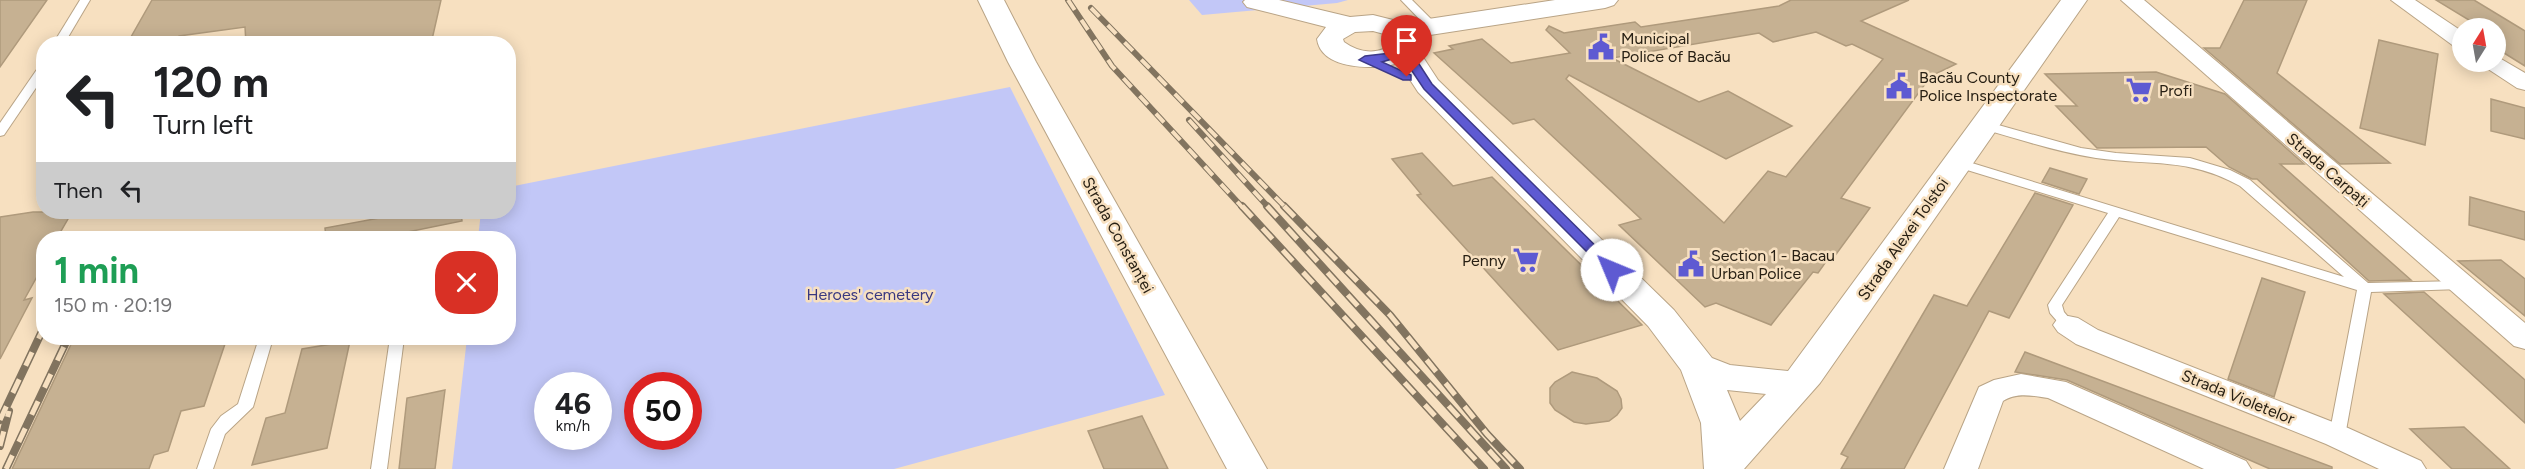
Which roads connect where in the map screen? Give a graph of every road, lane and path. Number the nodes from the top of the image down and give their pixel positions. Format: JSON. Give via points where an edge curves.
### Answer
{"nodes":[{"id":1,"x":85,"y":0,"type":"edge"},
{"id":2,"x":991,"y":0,"type":"edge"},
{"id":3,"x":1406,"y":0,"type":"edge"},
{"id":4,"x":1605,"y":0,"type":"edge"},
{"id":5,"x":2074,"y":0,"type":"edge"},
{"id":6,"x":2131,"y":0,"type":"edge"},
{"id":7,"x":2401,"y":0,"type":"edge"},
{"id":8,"x":1255,"y":1,"type":"edge"},
{"id":9,"x":1432,"y":26,"type":"junction"},
{"id":10,"x":1340,"y":32,"type":"junction"},
{"id":11,"x":2452,"y":35,"type":"edge"},
{"id":12,"x":63,"y":36,"type":"edge"},
{"id":13,"x":1400,"y":39,"type":"junction"},
{"id":14,"x":1365,"y":60,"type":"junction"},
{"id":15,"x":2506,"y":71,"type":"edge"},
{"id":16,"x":36,"y":79,"type":"edge"},
{"id":17,"x":2525,"y":83,"type":"edge"},
{"id":18,"x":1428,"y":86,"type":"junction"},
{"id":19,"x":1984,"y":125,"type":"junction"},
{"id":20,"x":0,"y":132,"type":"edge"},
{"id":21,"x":1958,"y":163,"type":"junction"},
{"id":22,"x":2115,"y":212,"type":"junction"},
{"id":23,"x":2461,"y":285,"type":"junction"},
{"id":24,"x":2365,"y":288,"type":"junction"},
{"id":25,"x":2068,"y":325,"type":"joint"},
{"id":26,"x":2525,"y":339,"type":"edge"},
{"id":27,"x":265,"y":345,"type":"edge"},
{"id":28,"x":397,"y":345,"type":"edge"},
{"id":29,"x":1699,"y":367,"type":"junction"},
{"id":30,"x":1798,"y":385,"type":"junction"},
{"id":31,"x":2337,"y":436,"type":"junction"},
{"id":32,"x":1724,"y":466,"type":"edge"},
{"id":33,"x":205,"y":469,"type":"edge"},
{"id":34,"x":379,"y":469,"type":"edge"},
{"id":35,"x":1247,"y":469,"type":"edge"},
{"id":36,"x":1961,"y":469,"type":"edge"},
{"id":37,"x":2234,"y":469,"type":"edge"},
{"id":38,"x":2409,"y":469,"type":"edge"}],
"edges":[{"from":1,"to":12,"type":"lane"},
{"from":2,"to":35,"type":"street","name":"Strada Constanței"},
{"from":3,"to":9,"type":"lane"},
{"from":4,"to":9,"type":"street"},
{"from":5,"to":19,"type":"street","name":"Strada Alexei Tolstoi"},
{"from":6,"to":23,"type":"street","name":"Strada Carpați"},
{"from":7,"to":11,"type":"street"},
{"from":8,"to":10,"type":"street","via":[[1302,29]]},
{"from":9,"to":13,"type":"street"},
{"from":10,"to":13,"type":"street","via":[[1373,23]]},
{"from":10,"to":14,"type":"street","via":[[1336,51]]},
{"from":13,"to":14,"type":"street","via":[[1395,56]]},
{"from":13,"to":18,"type":"street"},
{"from":14,"to":18,"type":"street"},
{"from":15,"to":17,"type":"street"},
{"from":16,"to":20,"type":"lane"},
{"from":18,"to":29,"type":"street","via":[[1661,318]]},
{"from":19,"to":21,"type":"street","name":"Strada Alexei Tolstoi"},
{"from":19,"to":24,"type":"lane","via":[[2092,154],[2187,159],[2227,171]]},
{"from":21,"to":22,"type":"lane"},
{"from":21,"to":30,"type":"street","name":"Strada Alexei Tolstoi"},
{"from":22,"to":24,"type":"lane"},
{"from":22,"to":25,"type":"lane","via":[[2055,305]]},
{"from":23,"to":24,"type":"lane"},
{"from":23,"to":26,"type":"street","name":"Strada Carpați"},
{"from":24,"to":31,"type":"lane"},
{"from":25,"to":31,"type":"street","name":"Strada Violetelor","via":[[2087,337]]},
{"from":27,"to":33,"type":"lane","via":[[245,407],[217,430]]},
{"from":28,"to":34,"type":"lane"},
{"from":29,"to":30,"type":"street","via":[[1726,377]]},
{"from":29,"to":32,"type":"street","via":[[1721,423]]},
{"from":30,"to":32,"type":"street","name":"Strada Alexei Tolstoi"},
{"from":31,"to":38,"type":"street","name":"Strada Violetelor"},
{"from":36,"to":37,"type":"street","via":[[1990,395],[2015,384],[2055,389]]}]}
